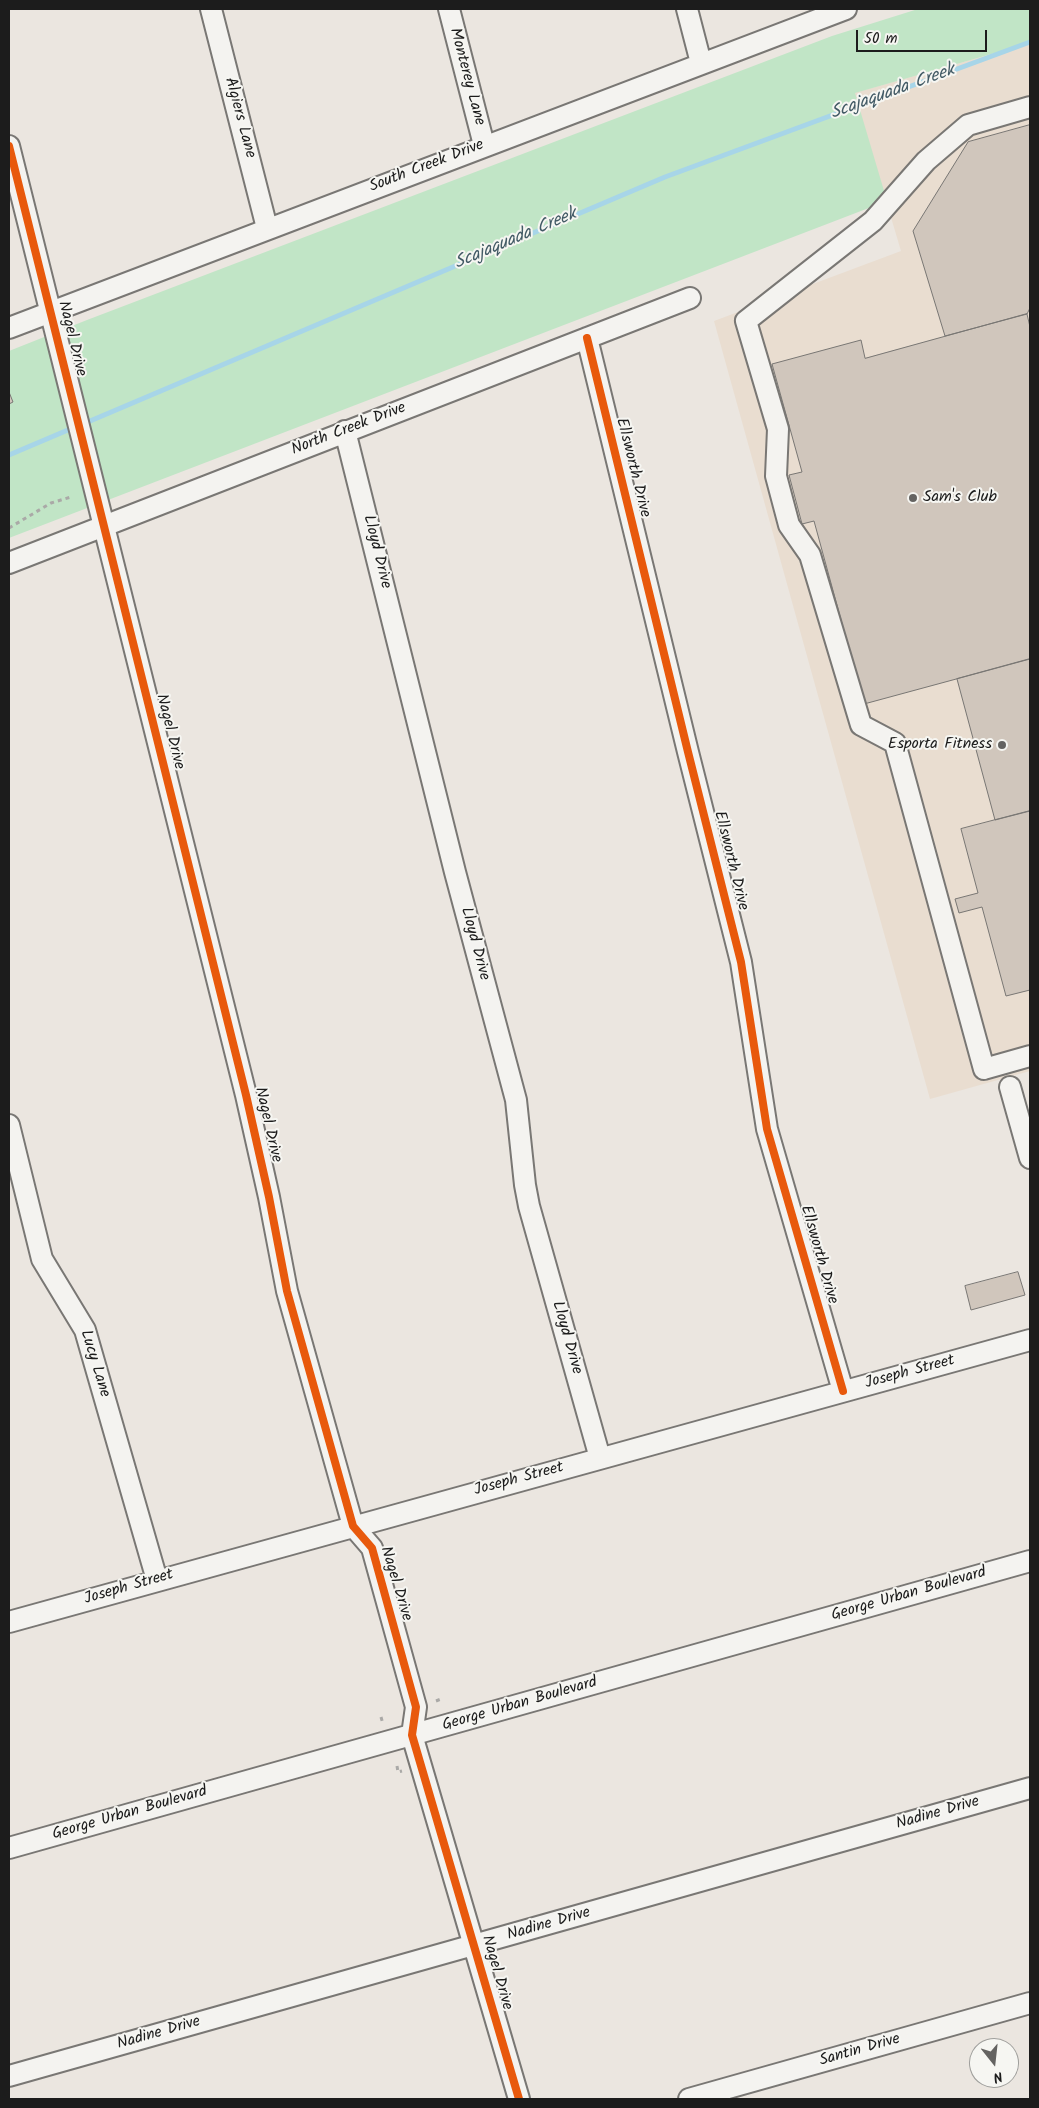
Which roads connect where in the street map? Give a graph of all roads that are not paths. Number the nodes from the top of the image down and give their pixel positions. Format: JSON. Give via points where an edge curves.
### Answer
{"nodes":[{"id":1,"x":211,"y":9,"type":"edge"},
{"id":2,"x":449,"y":9,"type":"edge"},
{"id":3,"x":687,"y":9,"type":"edge"},
{"id":4,"x":846,"y":9,"type":"edge"},
{"id":5,"x":701,"y":63,"type":"junction"},
{"id":6,"x":1030,"y":107,"type":"edge"},
{"id":7,"x":484,"y":145,"type":"junction"},
{"id":8,"x":9,"y":146,"type":"edge"},
{"id":9,"x":268,"y":228,"type":"junction"},
{"id":10,"x":690,"y":298,"type":"dead end"},
{"id":11,"x":50,"y":311,"type":"junction"},
{"id":12,"x":9,"y":328,"type":"edge"},
{"id":13,"x":587,"y":338,"type":"junction"},
{"id":14,"x":345,"y":431,"type":"junction"},
{"id":15,"x":104,"y":527,"type":"junction"},
{"id":16,"x":9,"y":562,"type":"edge"},
{"id":17,"x":1030,"y":1056,"type":"edge"},
{"id":18,"x":1010,"y":1087,"type":"dead end"},
{"id":19,"x":9,"y":1125,"type":"edge"},
{"id":20,"x":1030,"y":1158,"type":"edge"},
{"id":21,"x":1030,"y":1340,"type":"edge"},
{"id":22,"x":843,"y":1391,"type":"junction"},
{"id":23,"x":600,"y":1458,"type":"junction"},
{"id":24,"x":353,"y":1526,"type":"junction"},
{"id":25,"x":1030,"y":1562,"type":"edge"},
{"id":26,"x":157,"y":1580,"type":"junction"},
{"id":27,"x":9,"y":1622,"type":"edge"},
{"id":28,"x":412,"y":1735,"type":"junction"},
{"id":29,"x":1030,"y":1788,"type":"edge"},
{"id":30,"x":9,"y":1848,"type":"edge"},
{"id":31,"x":474,"y":1946,"type":"junction"},
{"id":32,"x":1030,"y":2003,"type":"edge"},
{"id":33,"x":9,"y":2076,"type":"edge"},
{"id":34,"x":519,"y":2099,"type":"edge"},
{"id":35,"x":689,"y":2099,"type":"edge"}],
"edges":[{"from":1,"to":9,"type":"street","name":"Algiers Lane"},
{"from":2,"to":7,"type":"street","name":"Monterey Lane"},
{"from":3,"to":5,"type":"street"},
{"from":4,"to":5,"type":"street","name":"South Creek Drive"},
{"from":5,"to":7,"type":"street","name":"South Creek Drive"},
{"from":6,"to":17,"type":"street","via":[[968,125],[926,161],[873,221],[746,320],[778,429],[776,476],[789,525],[810,555],[862,725],[895,743],[984,1069]]},
{"from":7,"to":9,"type":"street","name":"South Creek Drive"},
{"from":8,"to":11,"type":"street","name":"Nagel Drive"},
{"from":9,"to":11,"type":"street","name":"South Creek Drive"},
{"from":10,"to":13,"type":"street","name":"North Creek Drive"},
{"from":11,"to":12,"type":"street","name":"South Creek Drive"},
{"from":11,"to":15,"type":"street","name":"Nagel Drive"},
{"from":13,"to":14,"type":"street","name":"North Creek Drive"},
{"from":13,"to":22,"type":"street","name":"Ellsworth Drive","via":[[741,962],[767,1129]]},
{"from":14,"to":15,"type":"street","name":"North Creek Drive"},
{"from":14,"to":23,"type":"street","name":"Lloyd Drive","via":[[455,872],[516,1100],[529,1206]]},
{"from":15,"to":16,"type":"street","name":"North Creek Drive"},
{"from":15,"to":24,"type":"street","name":"Nagel Drive","via":[[246,1095],[287,1291]]},
{"from":18,"to":20,"type":"street"},
{"from":19,"to":26,"type":"street","name":"Lucy Lane","via":[[42,1260],[85,1330]]},
{"from":21,"to":22,"type":"street","name":"Joseph Street"},
{"from":22,"to":23,"type":"street","name":"Joseph Street"},
{"from":23,"to":24,"type":"street","name":"Joseph Street"},
{"from":24,"to":26,"type":"street","name":"Joseph Street"},
{"from":24,"to":28,"type":"street","name":"Nagel Drive","via":[[372,1548],[416,1707]]},
{"from":25,"to":28,"type":"street","name":"George Urban Boulevard"},
{"from":26,"to":27,"type":"street","name":"Joseph Street"},
{"from":28,"to":30,"type":"street","name":"George Urban Boulevard"},
{"from":28,"to":31,"type":"street","name":"Nagel Drive"},
{"from":29,"to":31,"type":"street","name":"Nadine Drive"},
{"from":31,"to":33,"type":"street","name":"Nadine Drive"},
{"from":31,"to":34,"type":"street","name":"Nagel Drive"},
{"from":32,"to":35,"type":"street","name":"Santin Drive"}]}
